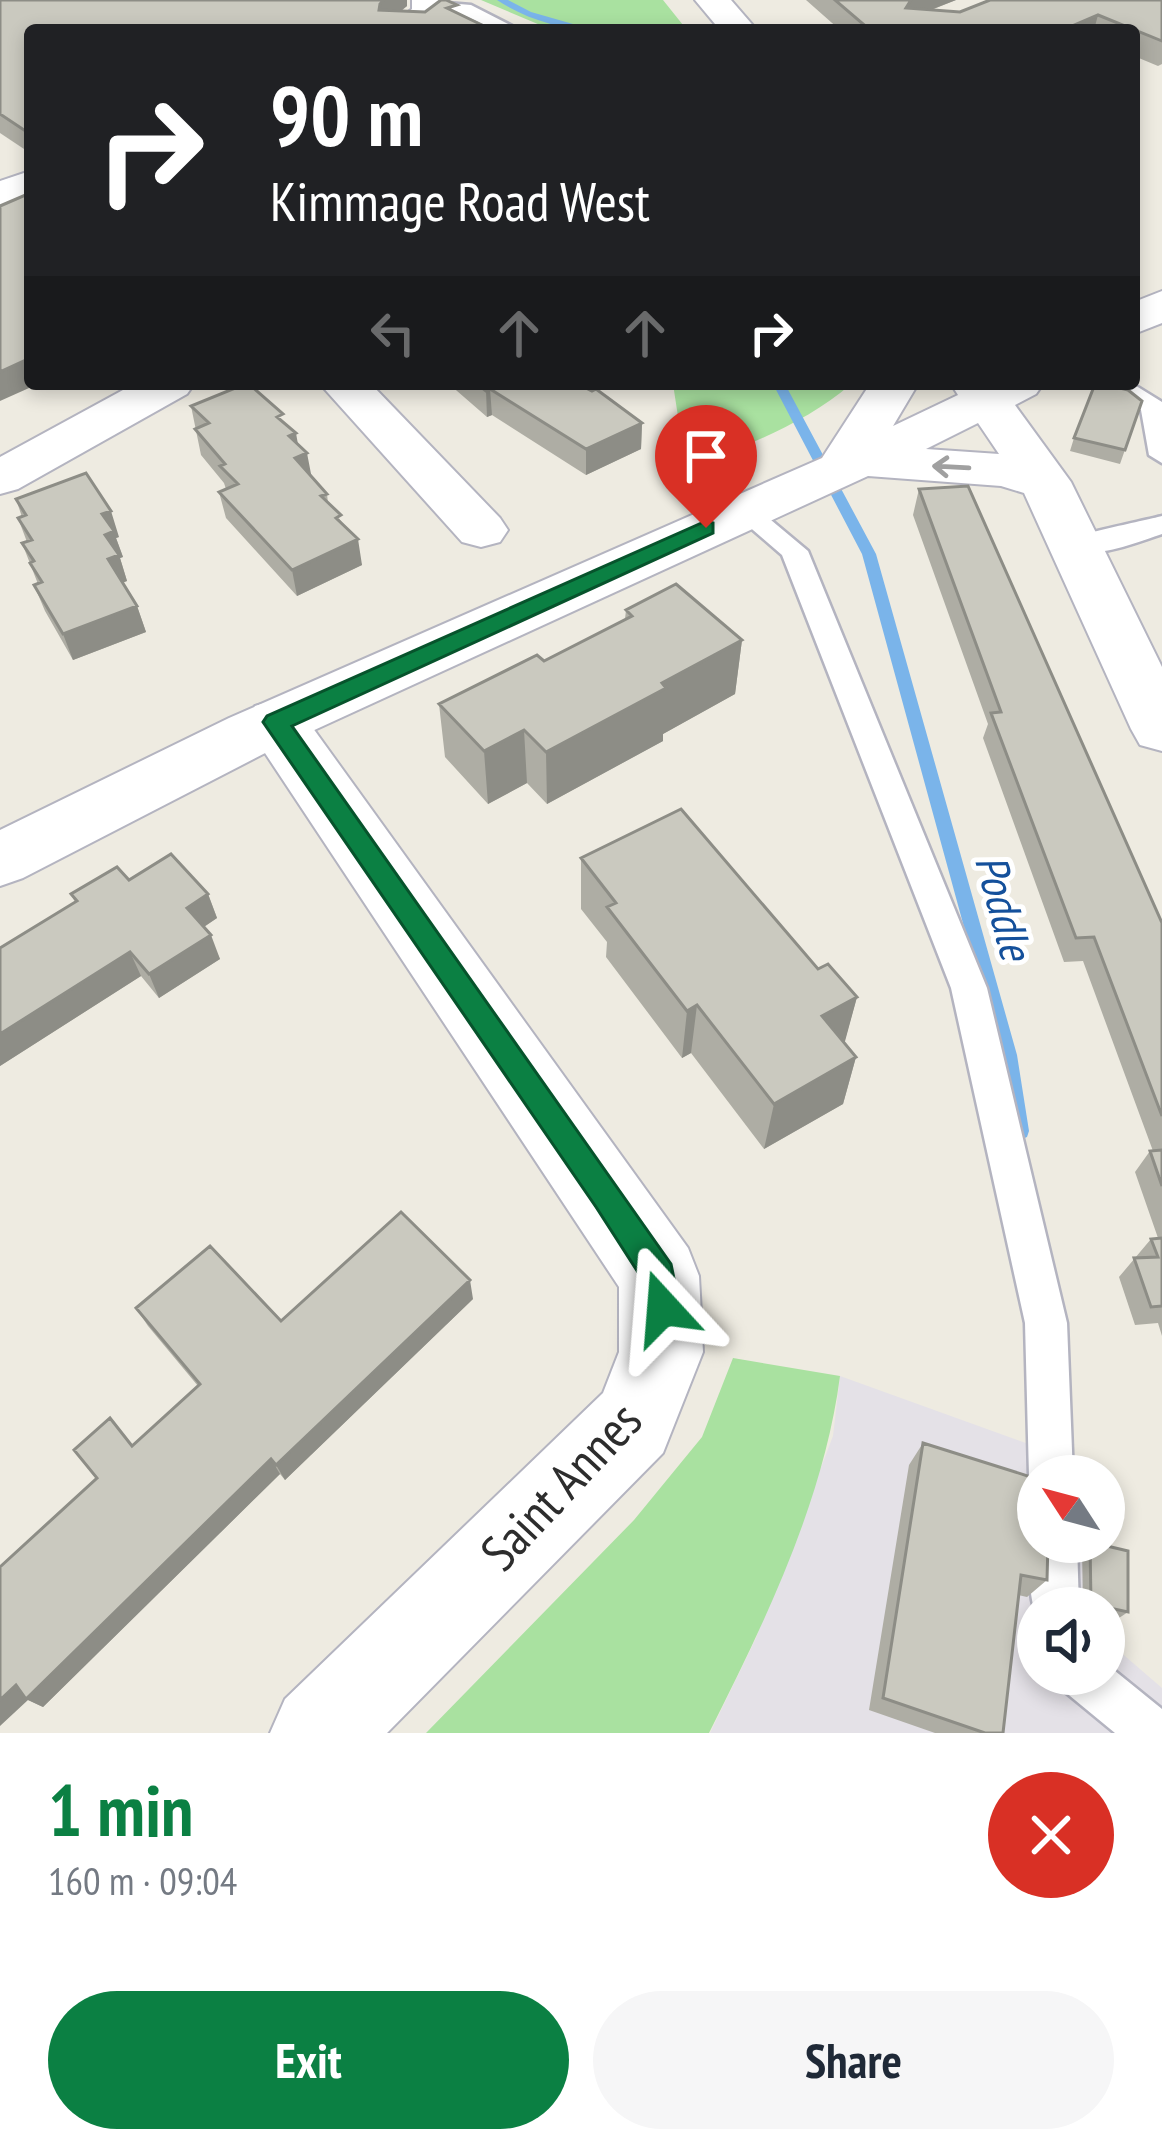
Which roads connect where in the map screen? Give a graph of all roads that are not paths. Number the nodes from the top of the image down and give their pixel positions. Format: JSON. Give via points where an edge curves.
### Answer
{"nodes":[{"id":1,"x":712,"y":0,"type":"edge"},
{"id":2,"x":429,"y":3,"type":"edge"},
{"id":3,"x":413,"y":24,"type":"edge"},
{"id":4,"x":499,"y":24,"type":"edge"},
{"id":5,"x":734,"y":24,"type":"edge"},
{"id":6,"x":159,"y":390,"type":"edge"},
{"id":7,"x":350,"y":390,"type":"edge"},
{"id":8,"x":891,"y":390,"type":"edge"},
{"id":9,"x":993,"y":390,"type":"edge"},
{"id":10,"x":1126,"y":390,"type":"edge"},
{"id":11,"x":1162,"y":455,"type":"edge"},
{"id":12,"x":850,"y":462,"type":"junction"},
{"id":13,"x":0,"y":478,"type":"edge"},
{"id":14,"x":1045,"y":482,"type":"junction"},
{"id":15,"x":767,"y":500,"type":"junction"},
{"id":16,"x":1162,"y":525,"type":"edge"},
{"id":17,"x":481,"y":530,"type":"dead end"},
{"id":18,"x":1074,"y":543,"type":"junction"},
{"id":19,"x":276,"y":722,"type":"junction"},
{"id":20,"x":1162,"y":729,"type":"edge"},
{"id":21,"x":0,"y":860,"type":"edge"},
{"id":22,"x":1051,"y":1455,"type":"edge"},
{"id":23,"x":1107,"y":1695,"type":"edge"},
{"id":24,"x":319,"y":1733,"type":"edge"},
{"id":25,"x":1153,"y":1733,"type":"edge"}],
"edges":[{"from":1,"to":5,"type":"main road"},
{"from":2,"to":3,"type":"main road","via":[[430,13]]},
{"from":2,"to":4,"type":"lane"},
{"from":6,"to":13,"type":"main road"},
{"from":7,"to":17,"type":"main road"},
{"from":8,"to":12,"type":"main road"},
{"from":9,"to":12,"type":"main road"},
{"from":9,"to":14,"type":"main road"},
{"from":10,"to":11,"type":"lane","via":[[1153,407]]},
{"from":14,"to":12,"type":"main road","one_way":true,"via":[[1005,470]]},
{"from":12,"to":15,"type":"main road"},
{"from":14,"to":18,"type":"main road"},
{"from":15,"to":19,"type":"main road"},
{"from":15,"to":22,"type":"lane","via":[[969,988],[1046,1323]]},
{"from":16,"to":18,"type":"lane"},
{"from":18,"to":20,"type":"main road"},
{"from":19,"to":21,"type":"main road"},
{"from":19,"to":24,"type":"main road","name":"Saint Annes","via":[[659,1276],[666,1341],[633,1423]]},
{"from":23,"to":25,"type":"lane"}]}
